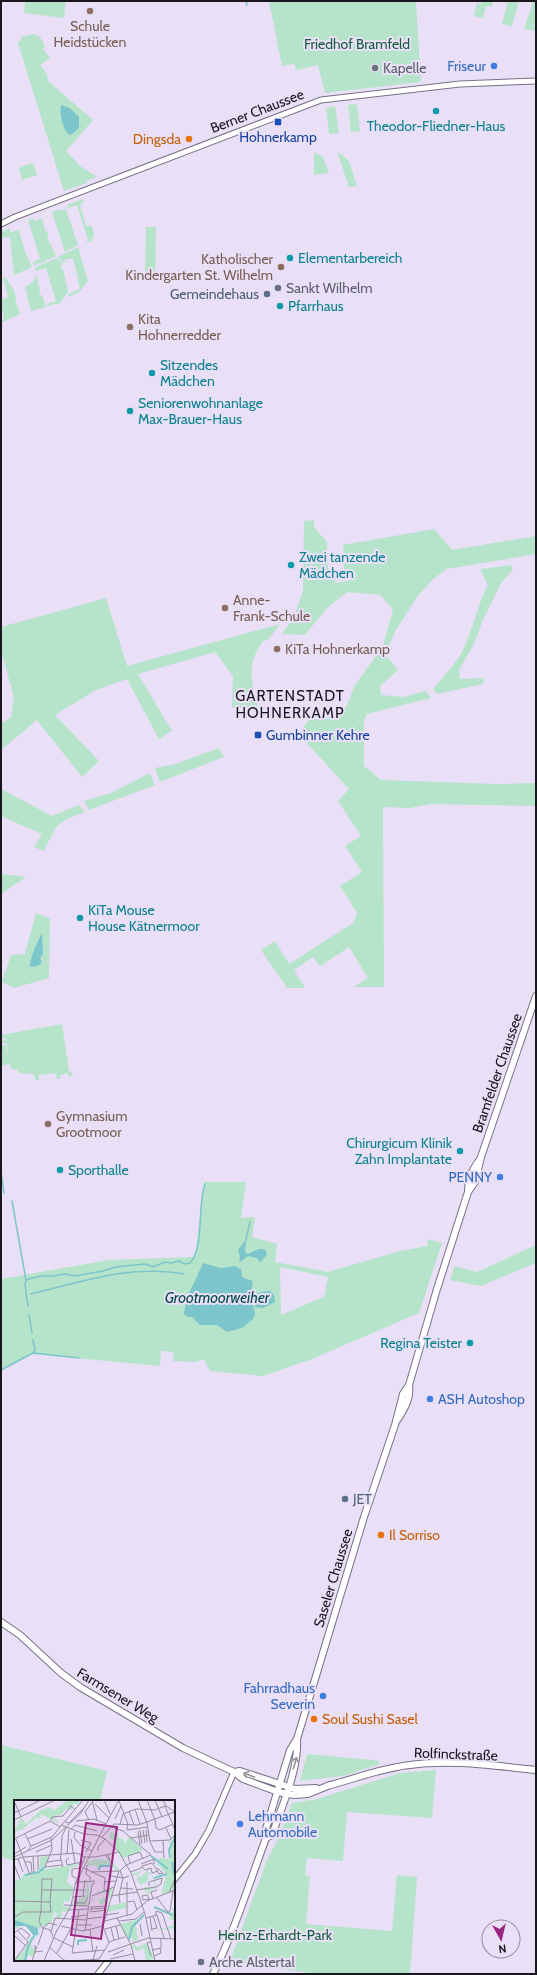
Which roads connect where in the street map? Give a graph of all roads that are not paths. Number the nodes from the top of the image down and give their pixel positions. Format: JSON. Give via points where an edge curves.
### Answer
{"nodes":[{"id":1,"x":536,"y":80,"type":"edge"},
{"id":2,"x":1,"y":224,"type":"edge"},
{"id":3,"x":536,"y":996,"type":"edge"},
{"id":4,"x":433,"y":1301,"type":"joint"},
{"id":5,"x":1,"y":1622,"type":"edge"},
{"id":6,"x":297,"y":1739,"type":"junction"},
{"id":7,"x":536,"y":1770,"type":"edge"},
{"id":8,"x":234,"y":1772,"type":"junction"},
{"id":9,"x":280,"y":1785,"type":"junction"},
{"id":10,"x":287,"y":1790,"type":"junction"},
{"id":11,"x":278,"y":1792,"type":"junction"},
{"id":12,"x":266,"y":1838,"type":"junction"},
{"id":13,"x":175,"y":1879,"type":"edge"},
{"id":14,"x":109,"y":1961,"type":"edge"},
{"id":15,"x":98,"y":1974,"type":"edge"},
{"id":16,"x":213,"y":1974,"type":"edge"}],
"edges":[{"from":1,"to":2,"type":"street","name":"Berner Chaussee","via":[[460,84],[321,100]]},
{"from":3,"to":4,"type":"main road","name":"Bramfelder Chaussee"},
{"from":4,"to":6,"type":"main road","name":"Saseler Chaussee"},
{"from":5,"to":8,"type":"main road","name":"Farmsener Weg","via":[[20,1635],[80,1687],[172,1741]]},
{"from":6,"to":9,"type":"main road","name":"Saseler Chaussee","via":[[290,1750]]},
{"from":10,"to":6,"type":"main road","name":"Saseler Chaussee","one_way":true,"via":[[298,1752]]},
{"from":7,"to":10,"type":"main road","name":"Rolfinckstraße","via":[[447,1763],[420,1764],[384,1770],[330,1786]]},
{"from":9,"to":8,"type":"main road","name":"Farmsener Weg","one_way":true,"via":[[240,1771]]},
{"from":8,"to":11,"type":"main road","name":"Farmsener Weg","via":[[238,1777]]},
{"from":8,"to":13,"type":"street","via":[[210,1830]]},
{"from":9,"to":10,"type":"main road","name":"Farmsener Weg"},
{"from":9,"to":11,"type":"main road","name":"Saseler Chaussee"},
{"from":10,"to":11,"type":"main road","name":"Farmsener Weg"},
{"from":10,"to":12,"type":"main road","name":"Saseler Chaussee","via":[[272,1835]]},
{"from":11,"to":12,"type":"main road","name":"Saseler Chaussee","via":[[265,1832]]},
{"from":12,"to":16,"type":"main road","name":"Saseler Chaussee","via":[[245,1901]]},
{"from":14,"to":15,"type":"street"}]}
